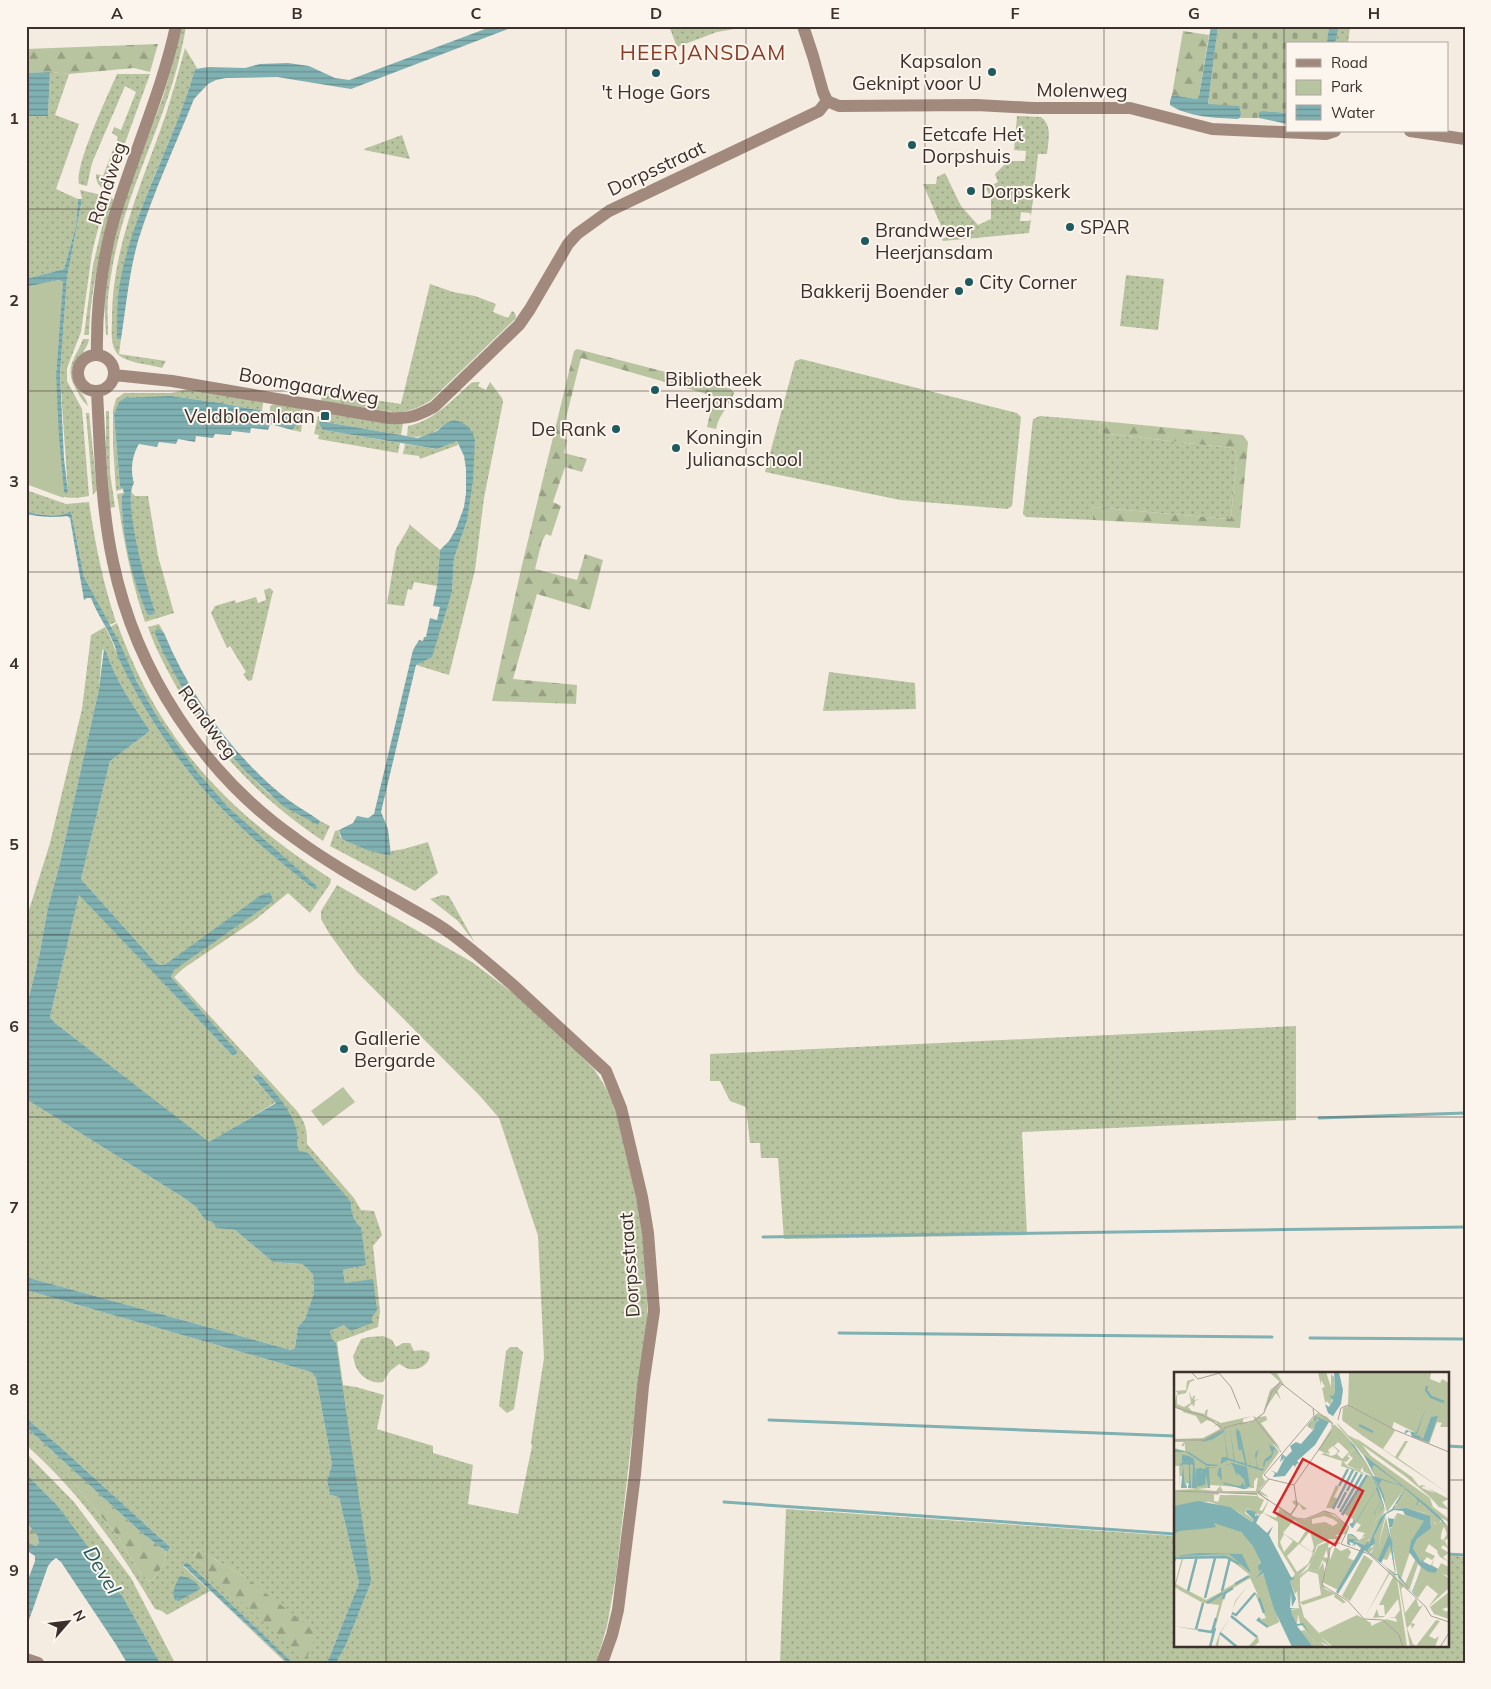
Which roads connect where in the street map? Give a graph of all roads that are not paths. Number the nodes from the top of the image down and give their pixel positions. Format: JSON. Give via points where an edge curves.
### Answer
{"nodes":[{"id":1,"x":176,"y":26,"type":"edge"},
{"id":2,"x":803,"y":26,"type":"edge"},
{"id":3,"x":827,"y":101,"type":"junction"},
{"id":4,"x":1331,"y":132,"type":"edge"},
{"id":5,"x":1417,"y":132,"type":"edge"},
{"id":6,"x":1465,"y":139,"type":"edge"},
{"id":7,"x":96,"y":355,"type":"junction"},
{"id":8,"x":479,"y":363,"type":"joint"},
{"id":9,"x":114,"y":375,"type":"junction"},
{"id":10,"x":97,"y":391,"type":"junction"},
{"id":11,"x":476,"y":953,"type":"joint"},
{"id":12,"x":26,"y":1659,"type":"edge"},
{"id":13,"x":38,"y":1663,"type":"edge"},
{"id":14,"x":602,"y":1663,"type":"edge"}],
"edges":[{"from":1,"to":7,"type":"main road","name":"Randweg","via":[[159,89],[110,236],[100,288]]},
{"from":2,"to":3,"type":"main road"},
{"from":3,"to":4,"type":"main road","name":"Molenweg","via":[[839,106],[1130,108],[1212,129]]},
{"from":3,"to":8,"type":"main road","name":"Dorpsstraat","via":[[819,111],[609,210],[577,234],[519,324]]},
{"from":5,"to":6,"type":"main road"},
{"from":7,"to":9,"type":"main road","via":[[110,361]]},
{"from":7,"to":10,"type":"main road","via":[[82,361],[78,373],[82,385]]},
{"from":8,"to":9,"type":"main road","name":"Boomgaardweg","via":[[434,407],[405,419],[172,381]]},
{"from":9,"to":10,"type":"main road","via":[[109,386]]},
{"from":10,"to":11,"type":"main road","name":"Randweg","via":[[103,498],[113,563],[133,628],[174,712],[203,752],[233,785],[280,827],[320,856],[449,932]]},
{"from":11,"to":14,"type":"main road","name":"Dorpsstraat","via":[[606,1071],[626,1125],[648,1233],[654,1311],[618,1610]]},
{"from":12,"to":13,"type":"main road"}]}
